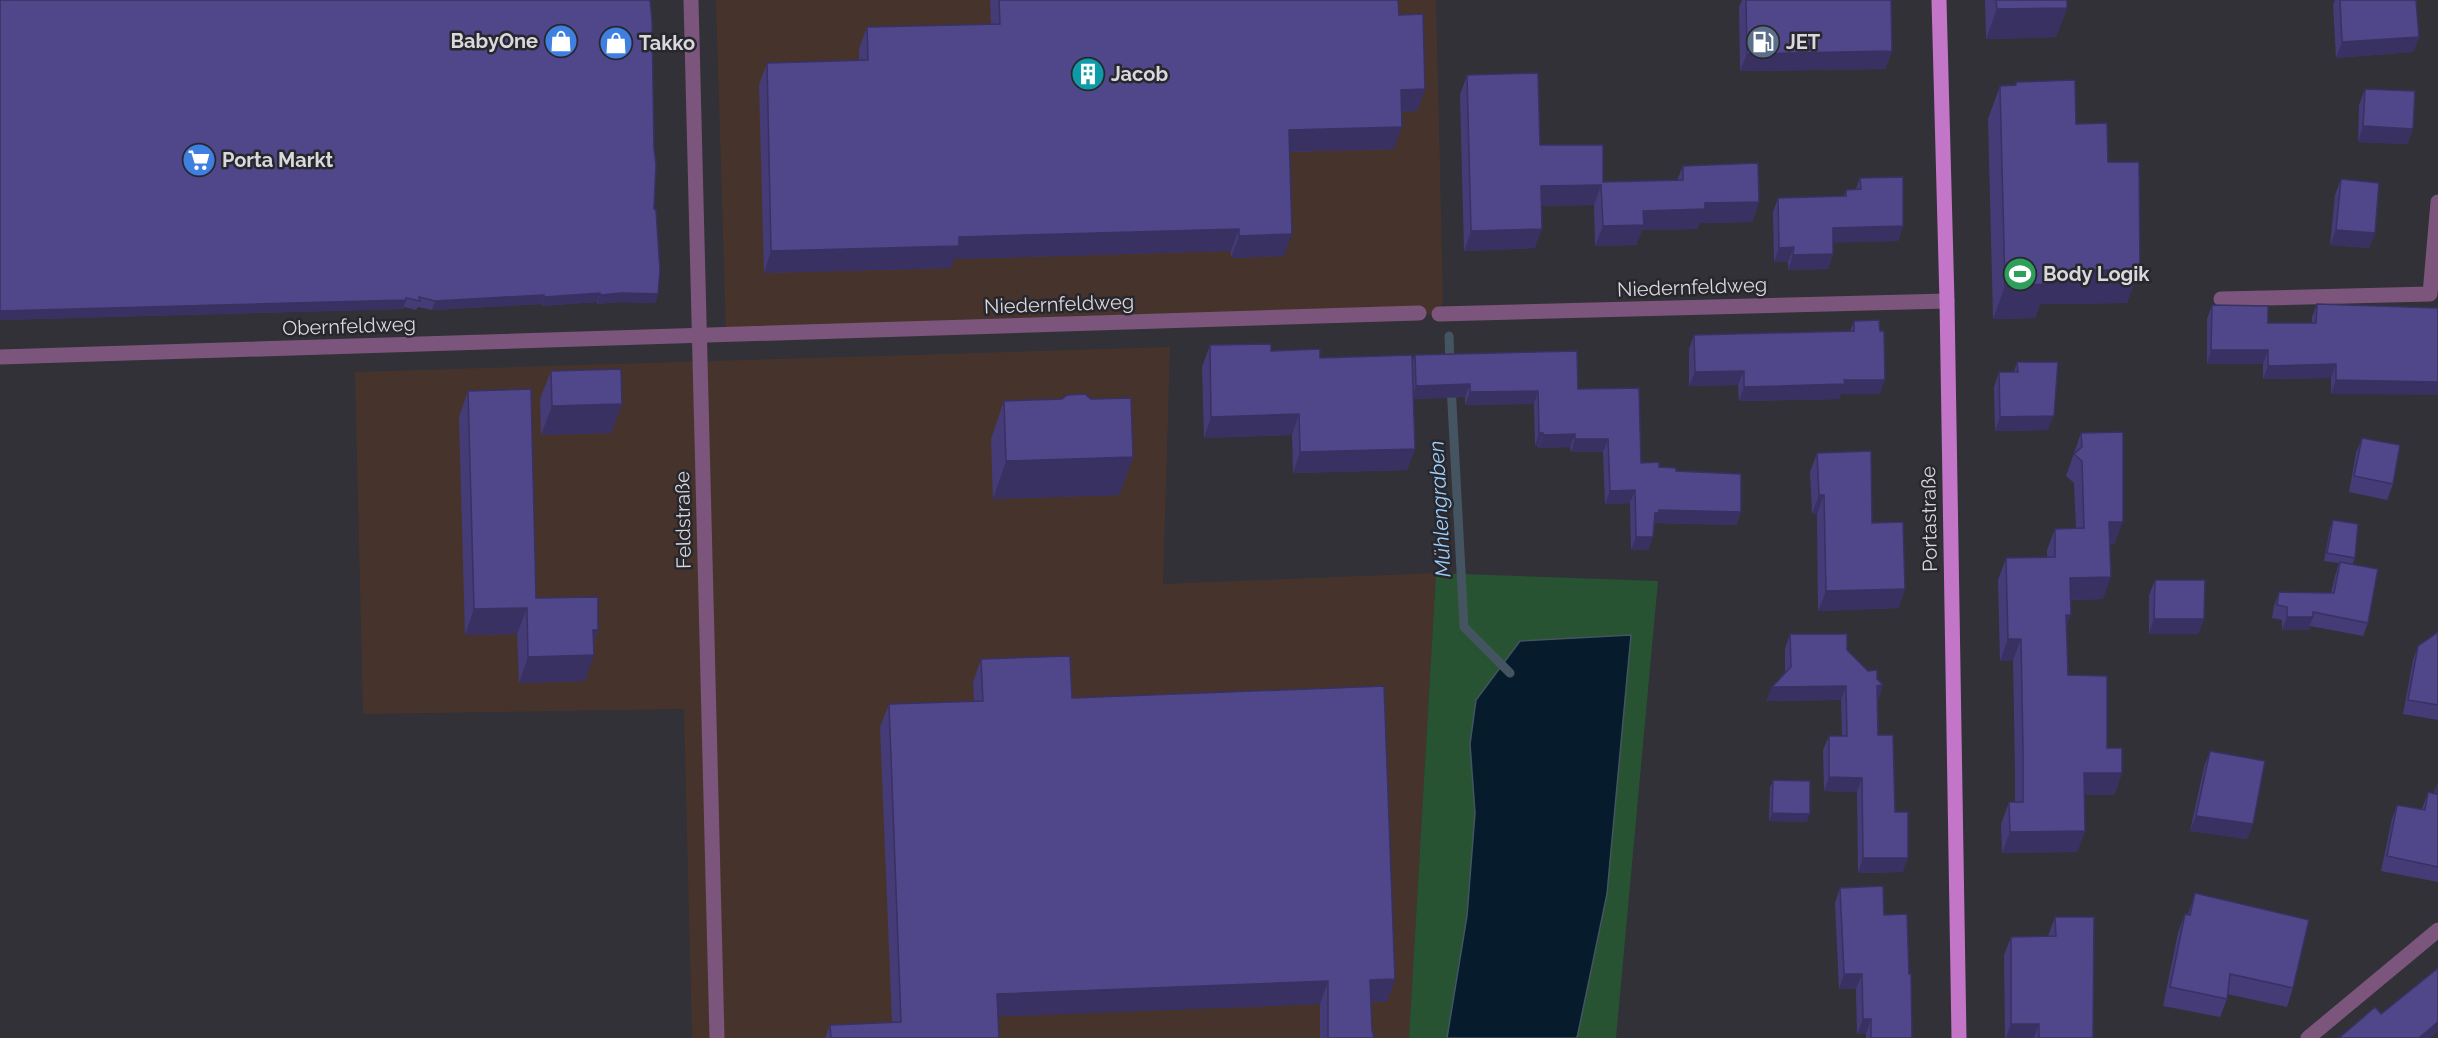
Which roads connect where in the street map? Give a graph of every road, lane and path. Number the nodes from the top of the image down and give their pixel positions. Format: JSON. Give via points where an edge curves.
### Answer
{"nodes":[{"id":1,"x":691,"y":0,"type":"edge"},
{"id":2,"x":1939,"y":0,"type":"edge"},
{"id":3,"x":2438,"y":202,"type":"edge"},
{"id":4,"x":2222,"y":299,"type":"dead end"},
{"id":5,"x":1947,"y":301,"type":"junction"},
{"id":6,"x":1419,"y":313,"type":"dead end"},
{"id":7,"x":1439,"y":314,"type":"dead end"},
{"id":8,"x":699,"y":336,"type":"junction"},
{"id":9,"x":0,"y":357,"type":"edge"},
{"id":10,"x":2438,"y":930,"type":"edge"},
{"id":11,"x":717,"y":1038,"type":"edge"},
{"id":12,"x":1959,"y":1038,"type":"edge"},
{"id":13,"x":2308,"y":1038,"type":"edge"}],
"edges":[{"from":1,"to":8,"type":"street","name":"Feldstraße"},
{"from":2,"to":5,"type":"main road","name":"Portastraße"},
{"from":3,"to":4,"type":"street","via":[[2430,294]]},
{"from":5,"to":7,"type":"street","name":"Niedernfeldweg"},
{"from":5,"to":12,"type":"main road","name":"Portastraße"},
{"from":6,"to":8,"type":"street","name":"Niedernfeldweg"},
{"from":8,"to":9,"type":"street","name":"Obernfeldweg"},
{"from":8,"to":11,"type":"street","name":"Feldstraße"},
{"from":10,"to":13,"type":"street"}]}
